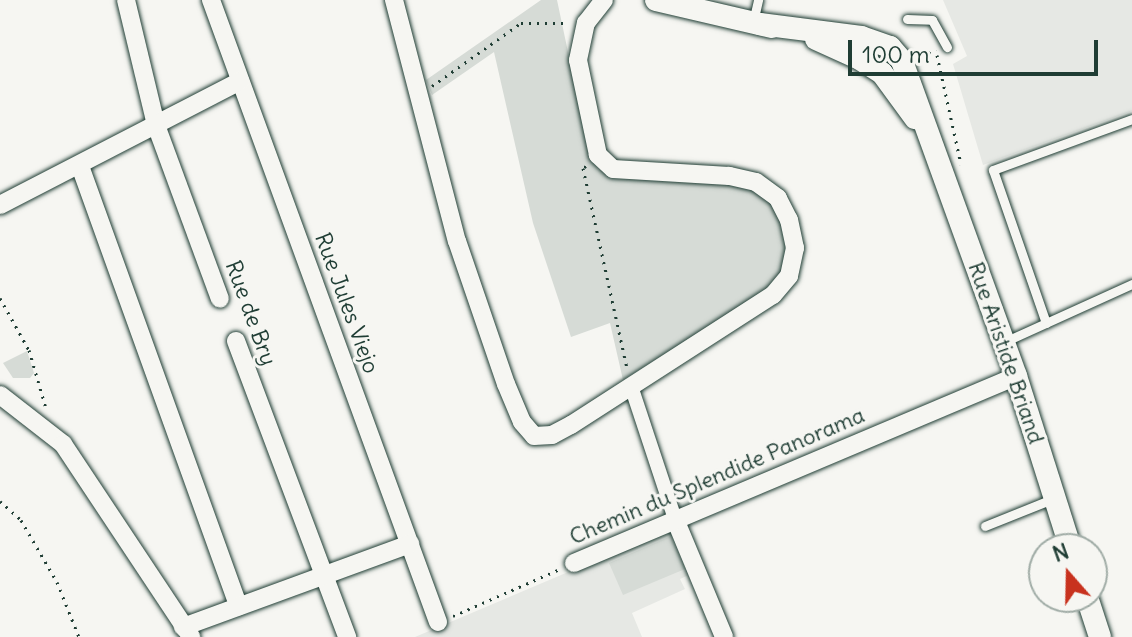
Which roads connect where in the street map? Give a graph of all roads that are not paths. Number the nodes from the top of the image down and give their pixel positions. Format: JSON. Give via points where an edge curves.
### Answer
{"nodes":[{"id":1,"x":126,"y":0,"type":"edge"},
{"id":2,"x":211,"y":0,"type":"edge"},
{"id":3,"x":394,"y":0,"type":"edge"},
{"id":4,"x":604,"y":0,"type":"edge"},
{"id":5,"x":656,"y":0,"type":"edge"},
{"id":6,"x":758,"y":0,"type":"edge"},
{"id":7,"x":907,"y":19,"type":"dead end"},
{"id":8,"x":756,"y":23,"type":"junction"},
{"id":9,"x":947,"y":47,"type":"road end"},
{"id":10,"x":240,"y":81,"type":"junction"},
{"id":11,"x":1132,"y":119,"type":"edge"},
{"id":12,"x":156,"y":125,"type":"junction"},
{"id":13,"x":80,"y":166,"type":"junction"},
{"id":14,"x":0,"y":205,"type":"edge"},
{"id":15,"x":1132,"y":284,"type":"edge"},
{"id":16,"x":220,"y":299,"type":"dead end"},
{"id":17,"x":1046,"y":323,"type":"junction"},
{"id":18,"x":236,"y":341,"type":"dead end"},
{"id":19,"x":1004,"y":342,"type":"junction"},
{"id":20,"x":1016,"y":376,"type":"junction"},
{"id":21,"x":631,"y":386,"type":"junction"},
{"id":22,"x":0,"y":395,"type":"edge"},
{"id":23,"x":1055,"y":498,"type":"junction"},
{"id":24,"x":675,"y":519,"type":"junction"},
{"id":25,"x":985,"y":526,"type":"dead end"},
{"id":26,"x":1066,"y":533,"type":"edge"},
{"id":27,"x":410,"y":544,"type":"junction"},
{"id":28,"x":574,"y":563,"type":"road end"},
{"id":29,"x":323,"y":576,"type":"junction"},
{"id":30,"x":238,"y":606,"type":"junction"},
{"id":31,"x":1092,"y":613,"type":"edge"},
{"id":32,"x":438,"y":622,"type":"road end"},
{"id":33,"x":187,"y":632,"type":"edge"},
{"id":34,"x":347,"y":637,"type":"edge"},
{"id":35,"x":724,"y":637,"type":"edge"},
{"id":36,"x":1100,"y":637,"type":"edge"}],
"edges":[{"from":1,"to":12,"type":"street","name":"Rue de Bry"},
{"from":2,"to":10,"type":"street","name":"Rue Jules Viejo"},
{"from":3,"to":21,"type":"street","via":[[457,241],[522,422],[534,436],[552,435]]},
{"from":4,"to":21,"type":"street","via":[[586,23],[578,60],[598,155],[613,169],[756,182],[778,198],[795,248],[789,276],[773,295]]},
{"from":5,"to":8,"type":"street","name":"Rue Aristide Briand"},
{"from":6,"to":8,"type":"lane"},
{"from":7,"to":9,"type":"lane","via":[[932,20]]},
{"from":8,"to":19,"type":"street","name":"Rue Aristide Briand","via":[[861,37],[890,47],[902,61],[936,158],[955,183]]},
{"from":10,"to":12,"type":"street"},
{"from":10,"to":27,"type":"street","name":"Rue Jules Viejo"},
{"from":11,"to":17,"type":"lane","via":[[993,170]]},
{"from":12,"to":13,"type":"street"},
{"from":12,"to":16,"type":"street","name":"Rue de Bry"},
{"from":13,"to":14,"type":"street"},
{"from":13,"to":30,"type":"street"},
{"from":15,"to":17,"type":"lane"},
{"from":17,"to":19,"type":"lane"},
{"from":18,"to":29,"type":"street","name":"Rue de Bry"},
{"from":19,"to":20,"type":"street","name":"Rue Aristide Briand"},
{"from":20,"to":23,"type":"street","name":"Rue Aristide Briand"},
{"from":20,"to":24,"type":"street","name":"Chemin du Splendide Panorama"},
{"from":21,"to":24,"type":"street"},
{"from":22,"to":33,"type":"street","via":[[63,444]]},
{"from":23,"to":25,"type":"lane"},
{"from":23,"to":26,"type":"street","name":"Rue Aristide Briand"},
{"from":24,"to":28,"type":"street","name":"Chemin du Splendide Panorama"},
{"from":24,"to":35,"type":"street"},
{"from":27,"to":29,"type":"street"},
{"from":27,"to":32,"type":"street","name":"Rue Jules Viejo"},
{"from":29,"to":30,"type":"street"},
{"from":29,"to":34,"type":"street","name":"Rue de Bry"},
{"from":30,"to":33,"type":"street"},
{"from":31,"to":36,"type":"street"}]}
